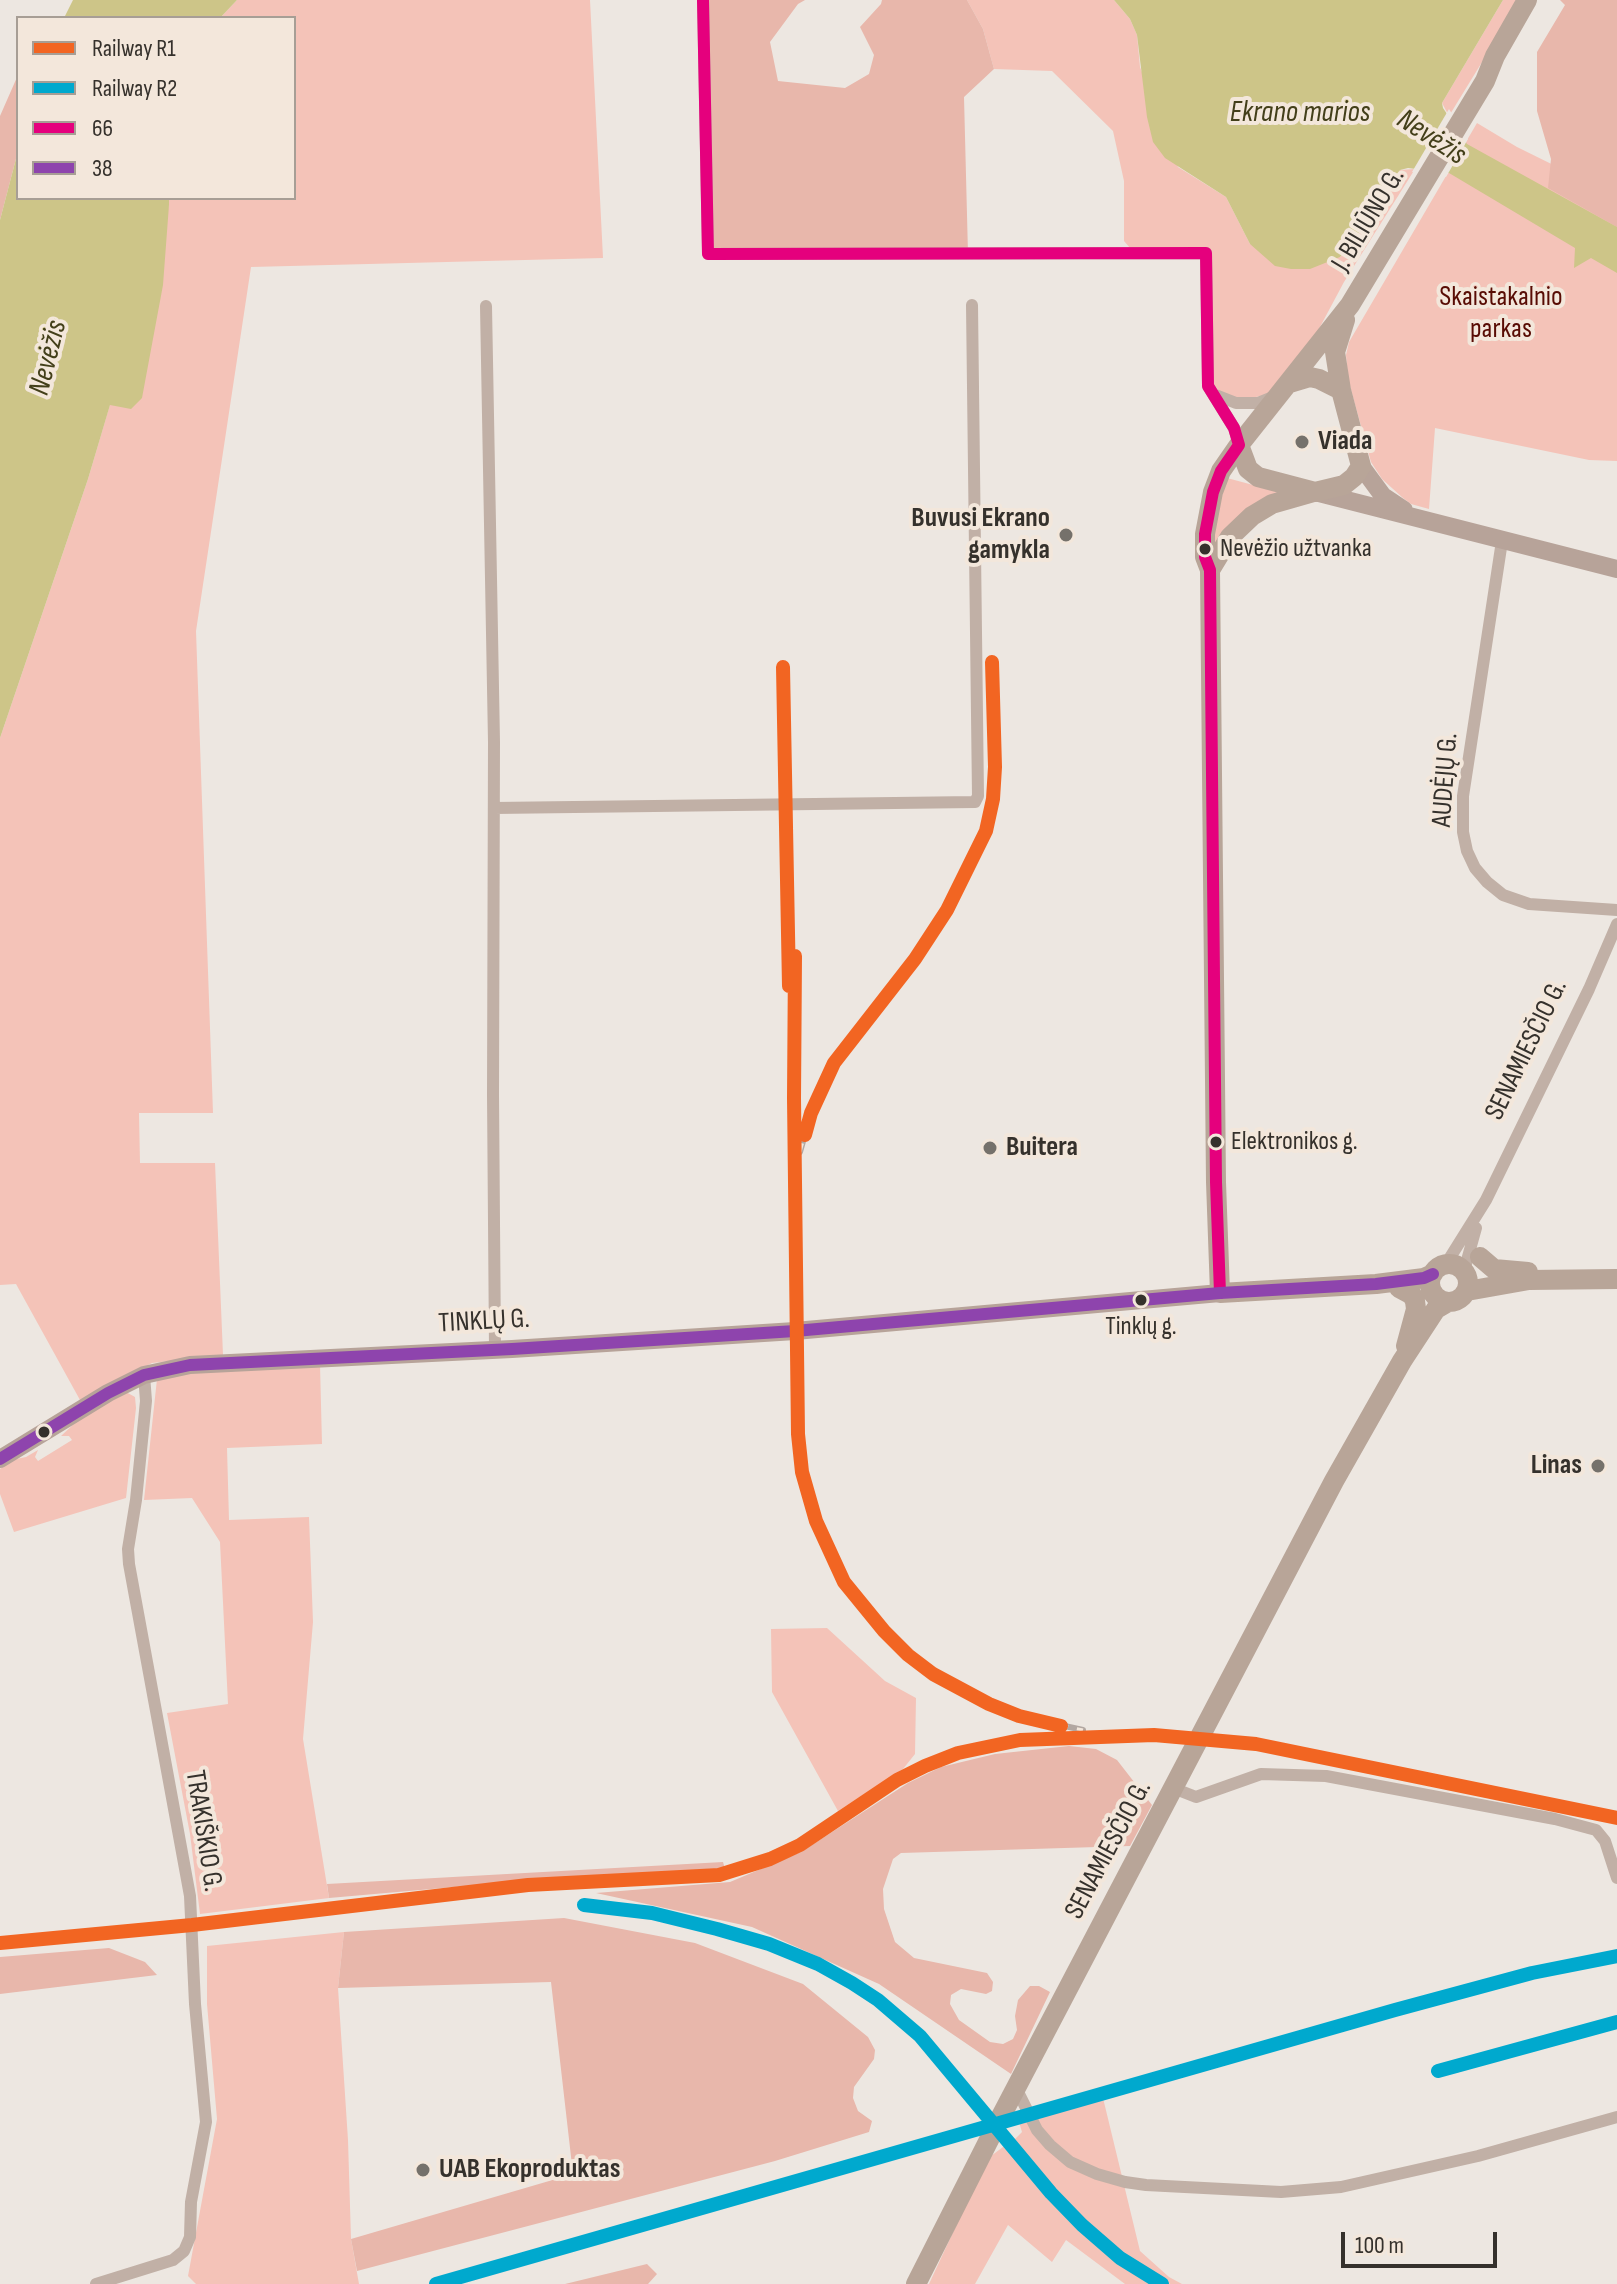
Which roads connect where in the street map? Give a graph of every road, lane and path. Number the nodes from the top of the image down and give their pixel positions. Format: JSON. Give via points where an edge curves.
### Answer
{"nodes":[{"id":1,"x":703,"y":0,"type":"edge"},
{"id":2,"x":1527,"y":0,"type":"edge"},
{"id":3,"x":1542,"y":0,"type":"edge"},
{"id":4,"x":1485,"y":81,"type":"junction"},
{"id":5,"x":972,"y":305,"type":"dead end"},
{"id":6,"x":1350,"y":305,"type":"junction"},
{"id":7,"x":486,"y":306,"type":"dead end"},
{"id":8,"x":1285,"y":389,"type":"junction"},
{"id":9,"x":1341,"y":390,"type":"junction"},
{"id":10,"x":1210,"y":393,"type":"junction"},
{"id":11,"x":1239,"y":445,"type":"junction"},
{"id":12,"x":1361,"y":466,"type":"junction"},
{"id":13,"x":1315,"y":492,"type":"junction"},
{"id":14,"x":1416,"y":518,"type":"junction"},
{"id":15,"x":1502,"y":541,"type":"junction"},
{"id":16,"x":1617,"y":569,"type":"edge"},
{"id":17,"x":1210,"y":570,"type":"junction"},
{"id":18,"x":494,"y":808,"type":"junction"},
{"id":19,"x":1617,"y":910,"type":"edge"},
{"id":20,"x":1617,"y":924,"type":"edge"},
{"id":21,"x":1485,"y":1206,"type":"junction"},
{"id":22,"x":1571,"y":1279,"type":"junction"},
{"id":23,"x":1617,"y":1279,"type":"edge"},
{"id":24,"x":1448,"y":1282,"type":"junction"},
{"id":25,"x":1376,"y":1284,"type":"junction"},
{"id":26,"x":1220,"y":1293,"type":"junction"},
{"id":27,"x":495,"y":1350,"type":"junction"},
{"id":28,"x":1404,"y":1354,"type":"junction"},
{"id":29,"x":144,"y":1375,"type":"junction"},
{"id":30,"x":0,"y":1459,"type":"edge"},
{"id":31,"x":1173,"y":1788,"type":"junction"},
{"id":32,"x":1617,"y":1878,"type":"edge"},
{"id":33,"x":1014,"y":2091,"type":"junction"},
{"id":34,"x":1617,"y":2117,"type":"edge"},
{"id":35,"x":96,"y":2284,"type":"edge"},
{"id":36,"x":916,"y":2284,"type":"edge"}],
"edges":[{"from":1,"to":10,"type":"street","via":[[708,254],[1206,253]]},
{"from":2,"to":4,"type":"main road","name":"J. BILIŪNO G."},
{"from":3,"to":4,"type":"main road","name":"J. BILIŪNO G."},
{"from":4,"to":6,"type":"main road","name":"J. BILIŪNO G."},
{"from":5,"to":18,"type":"street","via":[[975,802]]},
{"from":6,"to":8,"type":"main road","name":"J. BILIŪNO G."},
{"from":6,"to":9,"type":"main road","name":"J. BILIŪNO G.","via":[[1335,352]]},
{"from":7,"to":18,"type":"street"},
{"from":8,"to":9,"type":"main road","via":[[1310,377]]},
{"from":8,"to":10,"type":"street","via":[[1250,404]]},
{"from":8,"to":11,"type":"main road"},
{"from":9,"to":12,"type":"main road"},
{"from":10,"to":11,"type":"street"},
{"from":11,"to":13,"type":"main road","via":[[1248,469],[1258,477]]},
{"from":11,"to":17,"type":"main road","via":[[1221,471],[1207,516],[1205,557]]},
{"from":12,"to":13,"type":"main road","via":[[1344,485]]},
{"from":12,"to":14,"type":"main road","via":[[1383,496]]},
{"from":13,"to":14,"type":"main road"},
{"from":13,"to":17,"type":"main road","via":[[1272,504],[1252,516],[1230,537]]},
{"from":14,"to":15,"type":"main road"},
{"from":15,"to":16,"type":"main road"},
{"from":15,"to":19,"type":"street","name":"AUDĖJŲ G.","via":[[1463,796],[1467,851],[1475,868],[1503,895],[1538,905]]},
{"from":17,"to":26,"type":"main road"},
{"from":18,"to":27,"type":"street"},
{"from":20,"to":21,"type":"street","name":"SENAMIESČIO G."},
{"from":21,"to":24,"type":"street","name":"SENAMIESČIO G."},
{"from":21,"to":24,"type":"street","name":"SENAMIESČIO G.","via":[[1467,1254]]},
{"from":21,"to":24,"type":"street","name":"SENAMIESČIO G.","via":[[1478,1240]]},
{"from":22,"to":23,"type":"main road"},
{"from":22,"to":24,"type":"main road"},
{"from":22,"to":24,"type":"main road","via":[[1494,1269]]},
{"from":24,"to":25,"type":"main road","name":"TINKLŲ G."},
{"from":24,"to":25,"type":"main road","name":"TINKLŲ G.","via":[[1399,1288]]},
{"from":24,"to":28,"type":"main road","name":"SENAMIESČIO G."},
{"from":24,"to":28,"type":"main road","name":"SENAMIESČIO G.","via":[[1416,1309]]},
{"from":25,"to":26,"type":"main road","name":"TINKLŲ G."},
{"from":26,"to":27,"type":"main road","name":"TINKLŲ G.","via":[[795,1331]]},
{"from":27,"to":29,"type":"main road","name":"TINKLŲ G.","via":[[190,1365]]},
{"from":28,"to":31,"type":"main road","name":"SENAMIESČIO G."},
{"from":29,"to":30,"type":"main road","name":"TINKLŲ G."},
{"from":29,"to":35,"type":"street","name":"TRAKIŠKIO G.","via":[[145,1410],[128,1549],[190,1896],[206,2122],[184,2251],[173,2260]]},
{"from":31,"to":32,"type":"street","via":[[1196,1797],[1261,1774],[1326,1776],[1555,1819],[1596,1830]]},
{"from":31,"to":33,"type":"main road","name":"SENAMIESČIO G."},
{"from":33,"to":34,"type":"street","via":[[1050,2145],[1097,2174],[1146,2185],[1281,2192],[1341,2187]]},
{"from":33,"to":36,"type":"main road","name":"SENAMIESČIO G."}]}
